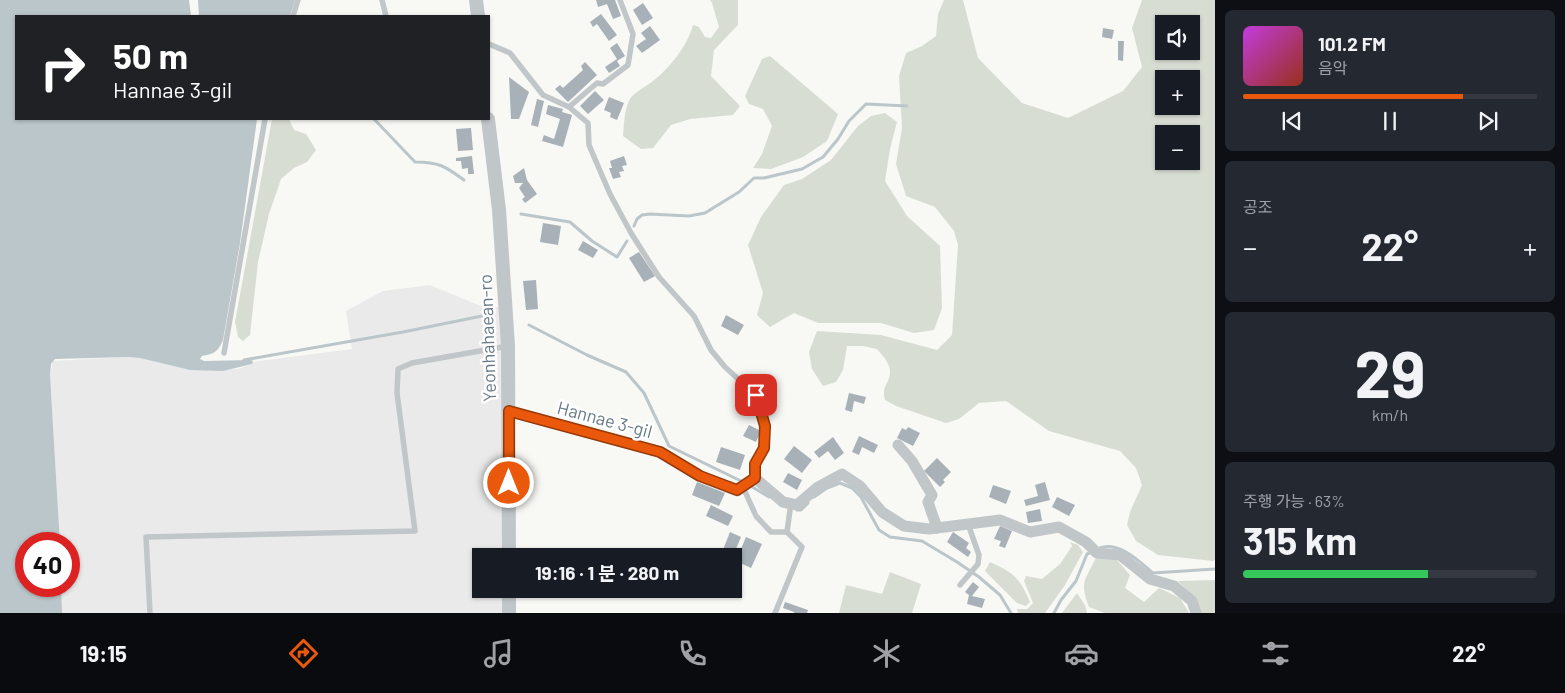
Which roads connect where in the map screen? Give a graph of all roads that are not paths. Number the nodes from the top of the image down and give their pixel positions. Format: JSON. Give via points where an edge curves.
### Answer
{"nodes":[{"id":1,"x":298,"y":0,"type":"edge"},
{"id":2,"x":382,"y":0,"type":"edge"},
{"id":3,"x":476,"y":0,"type":"edge"},
{"id":4,"x":620,"y":0,"type":"edge"},
{"id":5,"x":293,"y":15,"type":"edge"},
{"id":6,"x":386,"y":15,"type":"edge"},
{"id":7,"x":478,"y":15,"type":"edge"},
{"id":8,"x":490,"y":44,"type":"edge"},
{"id":9,"x":569,"y":107,"type":"junction"},
{"id":10,"x":265,"y":120,"type":"edge"},
{"id":11,"x":488,"y":120,"type":"edge"},
{"id":12,"x":508,"y":346,"type":"junction"},
{"id":13,"x":224,"y":353,"type":"dead end"},
{"id":14,"x":509,"y":411,"type":"junction"},
{"id":15,"x":898,"y":445,"type":"dead end"},
{"id":16,"x":755,"y":478,"type":"junction"},
{"id":17,"x":743,"y":487,"type":"junction"},
{"id":18,"x":791,"y":503,"type":"junction"},
{"id":19,"x":968,"y":524,"type":"junction"},
{"id":20,"x":937,"y":528,"type":"junction"},
{"id":21,"x":787,"y":532,"type":"junction"},
{"id":22,"x":509,"y":548,"type":"edge"},
{"id":23,"x":960,"y":585,"type":"dead end"},
{"id":24,"x":509,"y":598,"type":"edge"},
{"id":25,"x":150,"y":613,"type":"edge"},
{"id":26,"x":509,"y":613,"type":"edge"},
{"id":27,"x":775,"y":613,"type":"edge"},
{"id":28,"x":1196,"y":613,"type":"edge"}],
"edges":[{"from":1,"to":5,"type":"lane"},
{"from":2,"to":6,"type":"lane"},
{"from":3,"to":7,"type":"street"},
{"from":4,"to":9,"type":"lane","via":[[633,34],[628,64],[602,84],[597,83]]},
{"from":8,"to":9,"type":"lane","via":[[510,53],[543,95]]},
{"from":9,"to":16,"type":"lane","via":[[588,123],[588,145],[610,194],[655,270],[694,316],[711,350],[756,395],[765,426],[764,448],[755,464]]},
{"from":10,"to":13,"type":"lane"},
{"from":11,"to":12,"type":"street","name":"Yeonhahaean-ro"},
{"from":12,"to":14,"type":"street","name":"Yeonhahaean-ro"},
{"from":12,"to":25,"type":"lane","via":[[412,363],[398,369],[397,394],[415,531],[146,537]]},
{"from":14,"to":17,"type":"street","name":"Hannae 3-gil","via":[[660,452],[700,476],[737,490]]},
{"from":14,"to":22,"type":"street","name":"Yeonhahaean-ro"},
{"from":15,"to":20,"type":"street","via":[[932,494],[928,502]]},
{"from":16,"to":17,"type":"street"},
{"from":16,"to":18,"type":"street","via":[[783,502]]},
{"from":17,"to":21,"type":"lane","via":[[756,516],[770,532]]},
{"from":18,"to":20,"type":"street","via":[[797,505],[818,487],[842,474],[860,486],[882,512],[904,526]]},
{"from":18,"to":21,"type":"lane"},
{"from":19,"to":20,"type":"street"},
{"from":19,"to":23,"type":"lane","via":[[979,555],[978,564]]},
{"from":19,"to":28,"type":"street","via":[[1000,520],[1030,532],[1059,527],[1086,542],[1097,553],[1120,555],[1150,579],[1174,586],[1192,601]]},
{"from":21,"to":27,"type":"lane","via":[[802,547]]},
{"from":24,"to":26,"type":"street"}]}
